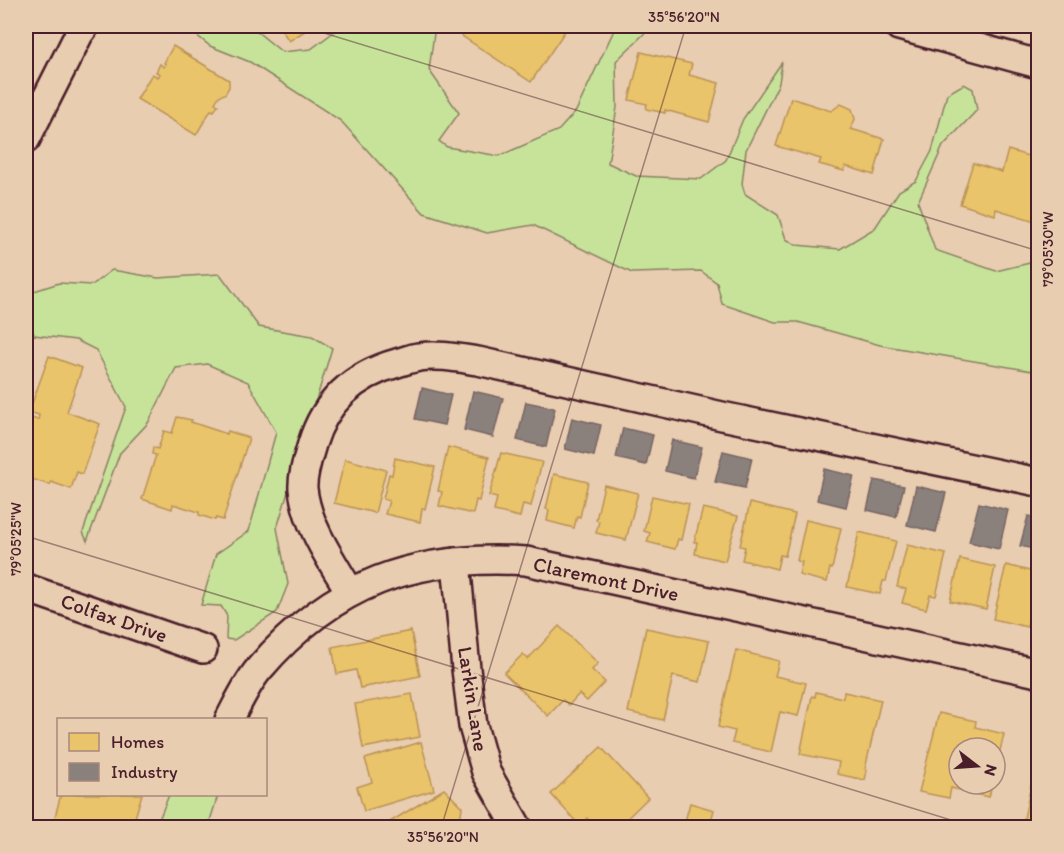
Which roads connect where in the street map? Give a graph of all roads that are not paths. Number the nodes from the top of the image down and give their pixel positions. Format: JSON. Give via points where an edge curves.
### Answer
{"nodes":[{"id":1,"x":85,"y":26,"type":"edge"},
{"id":2,"x":899,"y":26,"type":"edge"},
{"id":3,"x":1038,"y":64,"type":"edge"},
{"id":4,"x":26,"y":139,"type":"edge"},
{"id":5,"x":1038,"y":482,"type":"edge"},
{"id":6,"x":456,"y":562,"type":"junction"},
{"id":7,"x":26,"y":588,"type":"edge"},
{"id":8,"x":350,"y":592,"type":"junction"},
{"id":9,"x":203,"y":649,"type":"dead end"},
{"id":10,"x":1038,"y":673,"type":"edge"},
{"id":11,"x":230,"y":718,"type":"edge"},
{"id":12,"x":518,"y":828,"type":"edge"}],
"edges":[{"from":1,"to":4,"type":"street"},
{"from":2,"to":3,"type":"street"},
{"from":5,"to":8,"type":"street","via":[[478,361],[418,357],[382,367],[352,384],[333,401],[316,430],[307,461],[303,488],[309,514]]},
{"from":6,"to":8,"type":"street","name":"Claremont Drive","via":[[393,573]]},
{"from":6,"to":10,"type":"street","name":"Claremont Drive","via":[[526,561]]},
{"from":6,"to":12,"type":"street","name":"Larkin Lane","via":[[473,726],[486,772]]},
{"from":7,"to":9,"type":"street","name":"Colfax Drive"},
{"from":8,"to":11,"type":"street","name":"Claremont Drive","via":[[309,619],[257,670]]}]}
